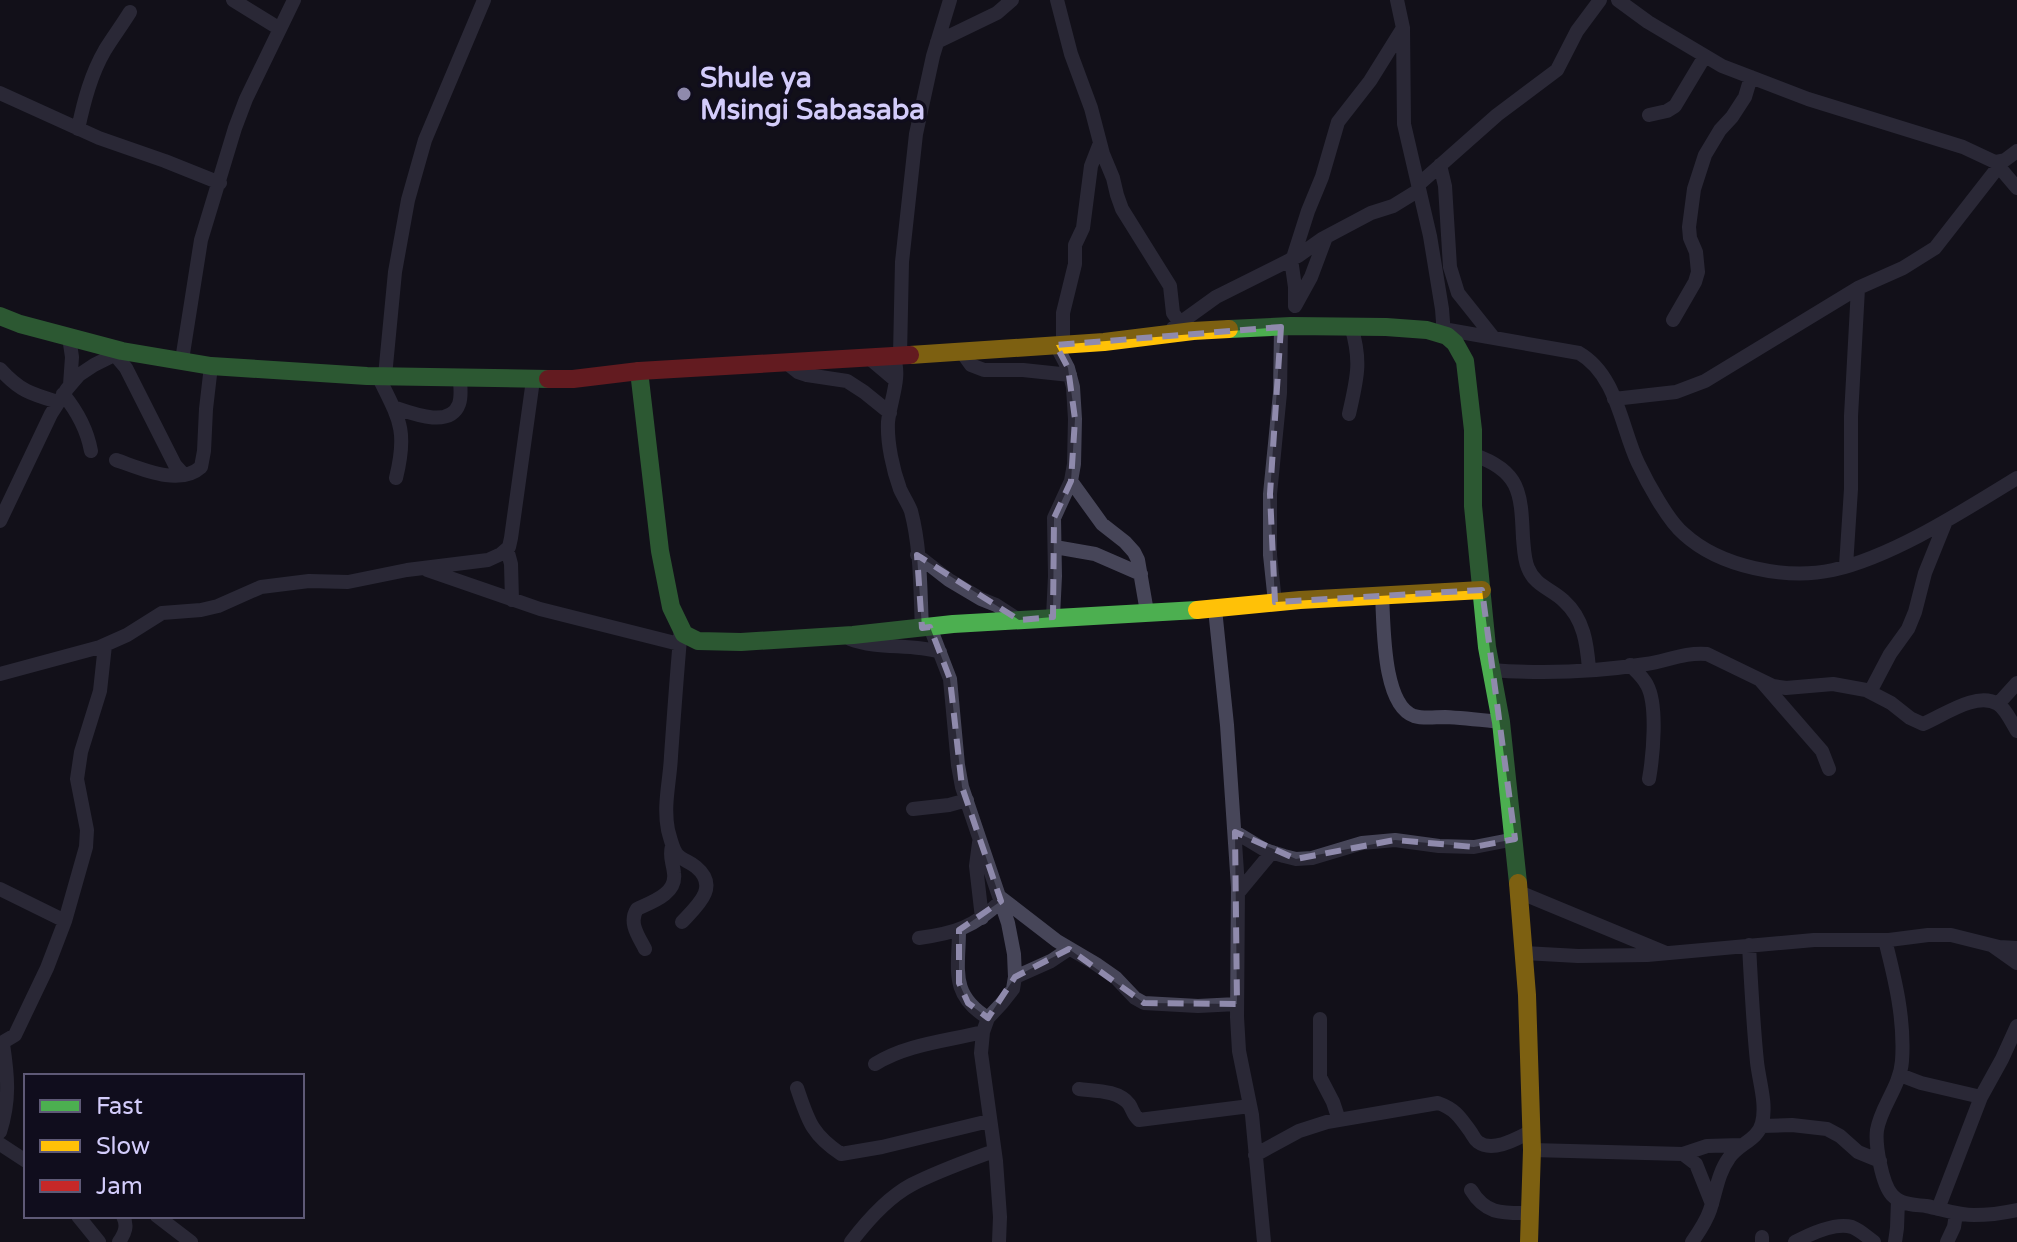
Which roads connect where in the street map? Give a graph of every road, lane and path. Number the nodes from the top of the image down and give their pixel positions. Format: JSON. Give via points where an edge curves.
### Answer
{"nodes":[{"id":1,"x":233,"y":0,"type":"edge"},
{"id":2,"x":294,"y":0,"type":"edge"},
{"id":3,"x":484,"y":0,"type":"edge"},
{"id":4,"x":950,"y":0,"type":"edge"},
{"id":5,"x":1012,"y":0,"type":"edge"},
{"id":6,"x":1057,"y":0,"type":"edge"},
{"id":7,"x":1600,"y":0,"type":"edge"},
{"id":8,"x":1618,"y":0,"type":"edge"},
{"id":9,"x":1400,"y":3,"type":"edge"},
{"id":10,"x":130,"y":12,"type":"dead end"},
{"id":11,"x":1403,"y":28,"type":"junction"},
{"id":12,"x":280,"y":29,"type":"junction"},
{"id":13,"x":937,"y":42,"type":"junction"},
{"id":14,"x":1705,"y":56,"type":"junction"},
{"id":15,"x":1751,"y":77,"type":"junction"},
{"id":16,"x":0,"y":93,"type":"edge"},
{"id":17,"x":1649,"y":115,"type":"dead end"},
{"id":18,"x":78,"y":129,"type":"junction"},
{"id":19,"x":1100,"y":143,"type":"junction"},
{"id":20,"x":2017,"y":151,"type":"edge"},
{"id":21,"x":1997,"y":164,"type":"junction"},
{"id":22,"x":1440,"y":165,"type":"junction"},
{"id":23,"x":2017,"y":167,"type":"edge"},
{"id":24,"x":220,"y":183,"type":"junction"},
{"id":25,"x":2016,"y":186,"type":"edge"},
{"id":26,"x":1418,"y":188,"type":"junction"},
{"id":27,"x":1326,"y":237,"type":"junction"},
{"id":28,"x":1292,"y":259,"type":"junction"},
{"id":29,"x":1858,"y":288,"type":"junction"},
{"id":30,"x":1295,"y":306,"type":"junction"},
{"id":31,"x":0,"y":316,"type":"edge"},
{"id":32,"x":1673,"y":320,"type":"dead end"},
{"id":33,"x":1286,"y":326,"type":"junction"},
{"id":34,"x":1351,"y":326,"type":"junction"},
{"id":35,"x":1172,"y":328,"type":"junction"},
{"id":36,"x":1444,"y":332,"type":"junction"},
{"id":37,"x":69,"y":337,"type":"junction"},
{"id":38,"x":1493,"y":337,"type":"junction"},
{"id":39,"x":1059,"y":345,"type":"junction"},
{"id":40,"x":961,"y":351,"type":"junction"},
{"id":41,"x":118,"y":353,"type":"junction"},
{"id":42,"x":897,"y":355,"type":"junction"},
{"id":43,"x":869,"y":358,"type":"junction"},
{"id":44,"x":182,"y":360,"type":"junction"},
{"id":45,"x":788,"y":364,"type":"junction"},
{"id":46,"x":211,"y":366,"type":"junction"},
{"id":47,"x":0,"y":369,"type":"edge"},
{"id":48,"x":639,"y":371,"type":"junction"},
{"id":49,"x":1070,"y":375,"type":"junction"},
{"id":50,"x":382,"y":376,"type":"junction"},
{"id":51,"x":460,"y":378,"type":"junction"},
{"id":52,"x":533,"y":380,"type":"junction"},
{"id":53,"x":895,"y":380,"type":"junction"},
{"id":54,"x":64,"y":394,"type":"junction"},
{"id":55,"x":1614,"y":399,"type":"junction"},
{"id":56,"x":393,"y":407,"type":"junction"},
{"id":57,"x":890,"y":413,"type":"junction"},
{"id":58,"x":1349,"y":414,"type":"dead end"},
{"id":59,"x":91,"y":451,"type":"dead end"},
{"id":60,"x":1474,"y":455,"type":"junction"},
{"id":61,"x":116,"y":460,"type":"dead end"},
{"id":62,"x":184,"y":475,"type":"junction"},
{"id":63,"x":396,"y":478,"type":"dead end"},
{"id":64,"x":2017,"y":478,"type":"edge"},
{"id":65,"x":1071,"y":481,"type":"junction"},
{"id":66,"x":0,"y":521,"type":"edge"},
{"id":67,"x":1946,"y":521,"type":"junction"},
{"id":68,"x":1055,"y":547,"type":"junction"},
{"id":69,"x":507,"y":549,"type":"junction"},
{"id":70,"x":917,"y":555,"type":"junction"},
{"id":71,"x":1846,"y":566,"type":"junction"},
{"id":72,"x":423,"y":568,"type":"junction"},
{"id":73,"x":1141,"y":574,"type":"junction"},
{"id":74,"x":1482,"y":590,"type":"junction"},
{"id":75,"x":1382,"y":596,"type":"junction"},
{"id":76,"x":512,"y":600,"type":"junction"},
{"id":77,"x":1275,"y":602,"type":"junction"},
{"id":78,"x":1215,"y":609,"type":"junction"},
{"id":79,"x":1147,"y":612,"type":"junction"},
{"id":80,"x":1053,"y":617,"type":"junction"},
{"id":81,"x":1019,"y":620,"type":"junction"},
{"id":82,"x":926,"y":627,"type":"junction"},
{"id":83,"x":680,"y":636,"type":"junction"},
{"id":84,"x":842,"y":636,"type":"junction"},
{"id":85,"x":105,"y":645,"type":"junction"},
{"id":86,"x":940,"y":652,"type":"junction"},
{"id":87,"x":1630,"y":665,"type":"junction"},
{"id":88,"x":1589,"y":669,"type":"junction"},
{"id":89,"x":1491,"y":670,"type":"junction"},
{"id":90,"x":0,"y":674,"type":"edge"},
{"id":91,"x":1760,"y":681,"type":"junction"},
{"id":92,"x":2017,"y":683,"type":"edge"},
{"id":93,"x":1870,"y":692,"type":"junction"},
{"id":94,"x":1998,"y":704,"type":"junction"},
{"id":95,"x":1501,"y":722,"type":"junction"},
{"id":96,"x":2017,"y":731,"type":"edge"},
{"id":97,"x":1829,"y":769,"type":"dead end"},
{"id":98,"x":1649,"y":779,"type":"dead end"},
{"id":99,"x":967,"y":800,"type":"junction"},
{"id":100,"x":913,"y":809,"type":"dead end"},
{"id":101,"x":1235,"y":832,"type":"junction"},
{"id":102,"x":980,"y":839,"type":"junction"},
{"id":103,"x":1515,"y":839,"type":"junction"},
{"id":104,"x":673,"y":845,"type":"junction"},
{"id":105,"x":1272,"y":852,"type":"junction"},
{"id":106,"x":0,"y":889,"type":"edge"},
{"id":107,"x":1519,"y":892,"type":"junction"},
{"id":108,"x":1238,"y":894,"type":"junction"},
{"id":109,"x":1000,"y":899,"type":"junction"},
{"id":110,"x":982,"y":918,"type":"junction"},
{"id":111,"x":65,"y":921,"type":"junction"},
{"id":112,"x":682,"y":922,"type":"dead end"},
{"id":113,"x":959,"y":930,"type":"junction"},
{"id":114,"x":919,"y":938,"type":"dead end"},
{"id":115,"x":1885,"y":940,"type":"junction"},
{"id":116,"x":1989,"y":944,"type":"junction"},
{"id":117,"x":1749,"y":945,"type":"junction"},
{"id":118,"x":2017,"y":948,"type":"edge"},
{"id":119,"x":645,"y":949,"type":"dead end"},
{"id":120,"x":1069,"y":949,"type":"junction"},
{"id":121,"x":1524,"y":953,"type":"junction"},
{"id":122,"x":1666,"y":953,"type":"junction"},
{"id":123,"x":2017,"y":963,"type":"edge"},
{"id":124,"x":1015,"y":977,"type":"junction"},
{"id":125,"x":1237,"y":1004,"type":"junction"},
{"id":126,"x":1320,"y":1019,"type":"dead end"},
{"id":127,"x":985,"y":1025,"type":"junction"},
{"id":128,"x":2017,"y":1026,"type":"edge"},
{"id":129,"x":2,"y":1044,"type":"edge"},
{"id":130,"x":875,"y":1064,"type":"dead end"},
{"id":131,"x":1900,"y":1075,"type":"junction"},
{"id":132,"x":797,"y":1088,"type":"dead end"},
{"id":133,"x":1079,"y":1089,"type":"dead end"},
{"id":134,"x":1981,"y":1097,"type":"junction"},
{"id":135,"x":1250,"y":1106,"type":"junction"},
{"id":136,"x":1339,"y":1120,"type":"junction"},
{"id":137,"x":989,"y":1121,"type":"junction"},
{"id":138,"x":1761,"y":1126,"type":"junction"},
{"id":139,"x":0,"y":1132,"type":"edge"},
{"id":140,"x":1532,"y":1140,"type":"junction"},
{"id":141,"x":0,"y":1144,"type":"edge"},
{"id":142,"x":1741,"y":1145,"type":"junction"},
{"id":143,"x":994,"y":1151,"type":"junction"},
{"id":144,"x":1683,"y":1154,"type":"junction"},
{"id":145,"x":1255,"y":1155,"type":"junction"},
{"id":146,"x":24,"y":1160,"type":"edge"},
{"id":147,"x":1880,"y":1161,"type":"junction"},
{"id":148,"x":1471,"y":1190,"type":"dead end"},
{"id":149,"x":1898,"y":1200,"type":"junction"},
{"id":150,"x":1712,"y":1204,"type":"junction"},
{"id":151,"x":1938,"y":1209,"type":"junction"},
{"id":152,"x":2017,"y":1210,"type":"edge"},
{"id":153,"x":1530,"y":1213,"type":"junction"},
{"id":154,"x":1956,"y":1214,"type":"junction"},
{"id":155,"x":80,"y":1218,"type":"edge"},
{"id":156,"x":124,"y":1218,"type":"edge"},
{"id":157,"x":160,"y":1218,"type":"edge"},
{"id":158,"x":1898,"y":1241,"type":"edge"},
{"id":159,"x":99,"y":1242,"type":"edge"},
{"id":160,"x":119,"y":1242,"type":"edge"},
{"id":161,"x":191,"y":1242,"type":"edge"},
{"id":162,"x":851,"y":1242,"type":"edge"},
{"id":163,"x":999,"y":1242,"type":"edge"},
{"id":164,"x":1264,"y":1242,"type":"edge"},
{"id":165,"x":1529,"y":1242,"type":"edge"},
{"id":166,"x":1692,"y":1242,"type":"edge"},
{"id":167,"x":1795,"y":1242,"type":"edge"},
{"id":168,"x":1874,"y":1242,"type":"edge"},
{"id":169,"x":1947,"y":1242,"type":"edge"}],
"edges":[{"from":1,"to":12,"type":"street"},
{"from":2,"to":12,"type":"street"},
{"from":3,"to":50,"type":"street","via":[[425,140],[408,200]]},
{"from":4,"to":13,"type":"street"},
{"from":5,"to":13,"type":"street","via":[[997,13]]},
{"from":6,"to":19,"type":"street"},
{"from":7,"to":22,"type":"street","via":[[1557,70]]},
{"from":8,"to":14,"type":"street"},
{"from":9,"to":11,"type":"street"},
{"from":10,"to":18,"type":"street","via":[[94,73]]},
{"from":11,"to":26,"type":"street","via":[[1404,124]]},
{"from":11,"to":28,"type":"street","via":[[1338,122]]},
{"from":12,"to":24,"type":"street","via":[[246,99]]},
{"from":13,"to":42,"type":"street","via":[[916,134]]},
{"from":14,"to":15,"type":"street"},
{"from":14,"to":17,"type":"street","via":[[1675,106]]},
{"from":15,"to":21,"type":"street","via":[[1963,147]]},
{"from":15,"to":32,"type":"street","via":[[1745,97],[1705,155],[1694,189],[1689,227],[1698,272]]},
{"from":16,"to":18,"type":"street"},
{"from":18,"to":24,"type":"street"},
{"from":19,"to":35,"type":"street","via":[[1122,209],[1170,286]]},
{"from":19,"to":39,"type":"street","via":[[1091,166]]},
{"from":20,"to":21,"type":"street"},
{"from":21,"to":25,"type":"street"},
{"from":21,"to":29,"type":"street","via":[[1935,248]]},
{"from":22,"to":26,"type":"street"},
{"from":22,"to":38,"type":"street","via":[[1453,279]]},
{"from":23,"to":25,"type":"street"},
{"from":24,"to":44,"type":"street","via":[[201,240]]},
{"from":26,"to":27,"type":"street","via":[[1393,206]]},
{"from":26,"to":36,"type":"street"},
{"from":27,"to":28,"type":"street"},
{"from":27,"to":30,"type":"street"},
{"from":28,"to":30,"type":"street"},
{"from":28,"to":35,"type":"street","via":[[1216,297]]},
{"from":29,"to":55,"type":"street","via":[[1705,381],[1676,392]]},
{"from":29,"to":71,"type":"street"},
{"from":30,"to":33,"type":"street"},
{"from":31,"to":37,"type":"street"},
{"from":33,"to":34,"type":"street"},
{"from":33,"to":35,"type":"street"},
{"from":33,"to":77,"type":"street","via":[[1270,494]]},
{"from":34,"to":36,"type":"street"},
{"from":34,"to":58,"type":"street","via":[[1358,369]]},
{"from":35,"to":39,"type":"street"},
{"from":36,"to":38,"type":"street"},
{"from":36,"to":60,"type":"street","via":[[1465,361]]},
{"from":37,"to":41,"type":"street"},
{"from":37,"to":54,"type":"street","via":[[72,357]]},
{"from":38,"to":55,"type":"street","via":[[1579,353],[1597,367]]},
{"from":39,"to":40,"type":"street"},
{"from":39,"to":49,"type":"street"},
{"from":40,"to":42,"type":"street"},
{"from":40,"to":49,"type":"street","via":[[971,365],[984,370]]},
{"from":41,"to":44,"type":"street"},
{"from":41,"to":54,"type":"street","via":[[79,375]]},
{"from":41,"to":62,"type":"street"},
{"from":42,"to":43,"type":"street"},
{"from":42,"to":53,"type":"street"},
{"from":43,"to":45,"type":"street"},
{"from":43,"to":53,"type":"street"},
{"from":44,"to":46,"type":"street"},
{"from":45,"to":48,"type":"street"},
{"from":45,"to":57,"type":"street","via":[[807,375],[852,384]]},
{"from":46,"to":50,"type":"street"},
{"from":46,"to":62,"type":"street","via":[[203,460],[197,471]]},
{"from":47,"to":54,"type":"street","via":[[36,396]]},
{"from":48,"to":52,"type":"street"},
{"from":48,"to":83,"type":"street","via":[[660,551]]},
{"from":49,"to":65,"type":"street","via":[[1075,419]]},
{"from":50,"to":51,"type":"street"},
{"from":50,"to":56,"type":"street"},
{"from":51,"to":52,"type":"street"},
{"from":51,"to":56,"type":"street","via":[[461,400],[452,414],[436,418]]},
{"from":52,"to":69,"type":"street"},
{"from":53,"to":57,"type":"street"},
{"from":54,"to":59,"type":"street","via":[[84,426]]},
{"from":54,"to":66,"type":"street"},
{"from":55,"to":71,"type":"street","via":[[1637,462],[1681,533],[1697,545],[1750,569],[1802,573]]},
{"from":56,"to":63,"type":"street","via":[[402,437]]},
{"from":57,"to":70,"type":"street","via":[[890,445],[910,509]]},
{"from":60,"to":74,"type":"street","via":[[1473,506]]},
{"from":60,"to":88,"type":"street","via":[[1505,470],[1515,485],[1527,567],[1538,584],[1564,600],[1579,618]]},
{"from":61,"to":62,"type":"street","via":[[157,474]]},
{"from":64,"to":67,"type":"street"},
{"from":65,"to":68,"type":"street","via":[[1054,518]]},
{"from":65,"to":73,"type":"street","via":[[1102,524],[1134,552]]},
{"from":67,"to":71,"type":"street"},
{"from":67,"to":93,"type":"street","via":[[1908,629]]},
{"from":68,"to":73,"type":"street","via":[[1095,554]]},
{"from":68,"to":80,"type":"street"},
{"from":69,"to":72,"type":"street","via":[[488,560]]},
{"from":69,"to":76,"type":"street"},
{"from":70,"to":81,"type":"street"},
{"from":70,"to":82,"type":"street"},
{"from":72,"to":76,"type":"street"},
{"from":72,"to":85,"type":"street","via":[[348,582],[261,587],[218,606],[162,613]]},
{"from":73,"to":79,"type":"street"},
{"from":74,"to":75,"type":"street"},
{"from":74,"to":89,"type":"street"},
{"from":75,"to":77,"type":"street"},
{"from":75,"to":95,"type":"street","via":[[1388,675],[1403,709],[1424,718]]},
{"from":76,"to":83,"type":"street","via":[[589,623]]},
{"from":77,"to":78,"type":"street"},
{"from":78,"to":79,"type":"street"},
{"from":78,"to":101,"type":"street"},
{"from":79,"to":80,"type":"street"},
{"from":80,"to":81,"type":"street"},
{"from":81,"to":82,"type":"street"},
{"from":82,"to":84,"type":"street"},
{"from":82,"to":86,"type":"street"},
{"from":83,"to":84,"type":"street","via":[[741,642]]},
{"from":83,"to":104,"type":"street","via":[[666,800]]},
{"from":84,"to":86,"type":"street"},
{"from":85,"to":90,"type":"street"},
{"from":85,"to":111,"type":"street","via":[[100,691],[77,779],[86,847]]},
{"from":86,"to":99,"type":"street","via":[[950,679],[958,765]]},
{"from":87,"to":88,"type":"street"},
{"from":87,"to":91,"type":"street","via":[[1707,654]]},
{"from":87,"to":98,"type":"street","via":[[1651,694]]},
{"from":88,"to":89,"type":"street"},
{"from":89,"to":95,"type":"street"},
{"from":91,"to":93,"type":"street","via":[[1786,688],[1833,684]]},
{"from":91,"to":97,"type":"street","via":[[1822,751]]},
{"from":92,"to":94,"type":"street"},
{"from":93,"to":94,"type":"street","via":[[1923,724],[1981,700]]},
{"from":94,"to":96,"type":"street"},
{"from":95,"to":103,"type":"street"},
{"from":99,"to":100,"type":"street"},
{"from":99,"to":102,"type":"street"},
{"from":101,"to":105,"type":"street"},
{"from":101,"to":108,"type":"street"},
{"from":102,"to":109,"type":"street"},
{"from":102,"to":110,"type":"street","via":[[976,866]]},
{"from":103,"to":105,"type":"street","via":[[1474,847],[1395,840],[1362,843],[1296,859]]},
{"from":103,"to":107,"type":"street"},
{"from":104,"to":112,"type":"street","via":[[679,857],[696,866],[707,887]]},
{"from":104,"to":119,"type":"street","via":[[673,883],[664,896],[634,913]]},
{"from":105,"to":108,"type":"street"},
{"from":106,"to":111,"type":"street"},
{"from":107,"to":121,"type":"street"},
{"from":107,"to":122,"type":"street"},
{"from":108,"to":125,"type":"street"},
{"from":109,"to":110,"type":"street"},
{"from":109,"to":120,"type":"street"},
{"from":109,"to":124,"type":"street"},
{"from":110,"to":113,"type":"street"},
{"from":111,"to":129,"type":"street","via":[[22,1022]]},
{"from":113,"to":114,"type":"street"},
{"from":113,"to":127,"type":"street","via":[[959,983]]},
{"from":115,"to":116,"type":"street","via":[[1951,935]]},
{"from":115,"to":117,"type":"street"},
{"from":115,"to":131,"type":"street","via":[[1901,1023]]},
{"from":116,"to":118,"type":"street"},
{"from":116,"to":123,"type":"street"},
{"from":117,"to":122,"type":"street"},
{"from":117,"to":138,"type":"street"},
{"from":120,"to":124,"type":"street"},
{"from":120,"to":125,"type":"street","via":[[1144,1003]]},
{"from":121,"to":122,"type":"street"},
{"from":121,"to":140,"type":"street"},
{"from":124,"to":127,"type":"street","via":[[1013,989]]},
{"from":125,"to":135,"type":"street"},
{"from":126,"to":136,"type":"street","via":[[1320,1077]]},
{"from":127,"to":130,"type":"street"},
{"from":127,"to":137,"type":"street","via":[[981,1053]]},
{"from":128,"to":134,"type":"street"},
{"from":129,"to":139,"type":"street","via":[[9,1080]]},
{"from":131,"to":134,"type":"street"},
{"from":131,"to":147,"type":"street","via":[[1880,1118]]},
{"from":132,"to":137,"type":"street","via":[[816,1134],[841,1154]]},
{"from":133,"to":135,"type":"street","via":[[1122,1097],[1139,1120]]},
{"from":134,"to":151,"type":"street"},
{"from":135,"to":145,"type":"street"},
{"from":136,"to":140,"type":"street","via":[[1438,1103],[1451,1107],[1478,1142]]},
{"from":136,"to":145,"type":"street","via":[[1299,1131]]},
{"from":137,"to":143,"type":"street"},
{"from":138,"to":142,"type":"street"},
{"from":138,"to":147,"type":"street","via":[[1827,1129]]},
{"from":140,"to":144,"type":"street"},
{"from":140,"to":153,"type":"street"},
{"from":141,"to":146,"type":"street"},
{"from":142,"to":144,"type":"street","via":[[1707,1146]]},
{"from":142,"to":150,"type":"street","via":[[1722,1170]]},
{"from":143,"to":162,"type":"street","via":[[909,1186]]},
{"from":143,"to":163,"type":"street"},
{"from":144,"to":150,"type":"street","via":[[1696,1164]]},
{"from":145,"to":164,"type":"street"},
{"from":147,"to":149,"type":"street","via":[[1889,1191]]},
{"from":148,"to":153,"type":"street","via":[[1492,1210]]},
{"from":149,"to":151,"type":"street"},
{"from":149,"to":158,"type":"street"},
{"from":150,"to":166,"type":"street"},
{"from":151,"to":154,"type":"street"},
{"from":152,"to":154,"type":"street"},
{"from":153,"to":165,"type":"street"},
{"from":154,"to":169,"type":"street"},
{"from":155,"to":159,"type":"street"},
{"from":156,"to":160,"type":"street","via":[[125,1233]]},
{"from":157,"to":161,"type":"street"},
{"from":167,"to":168,"type":"street","via":[[1848,1226]]}]}
